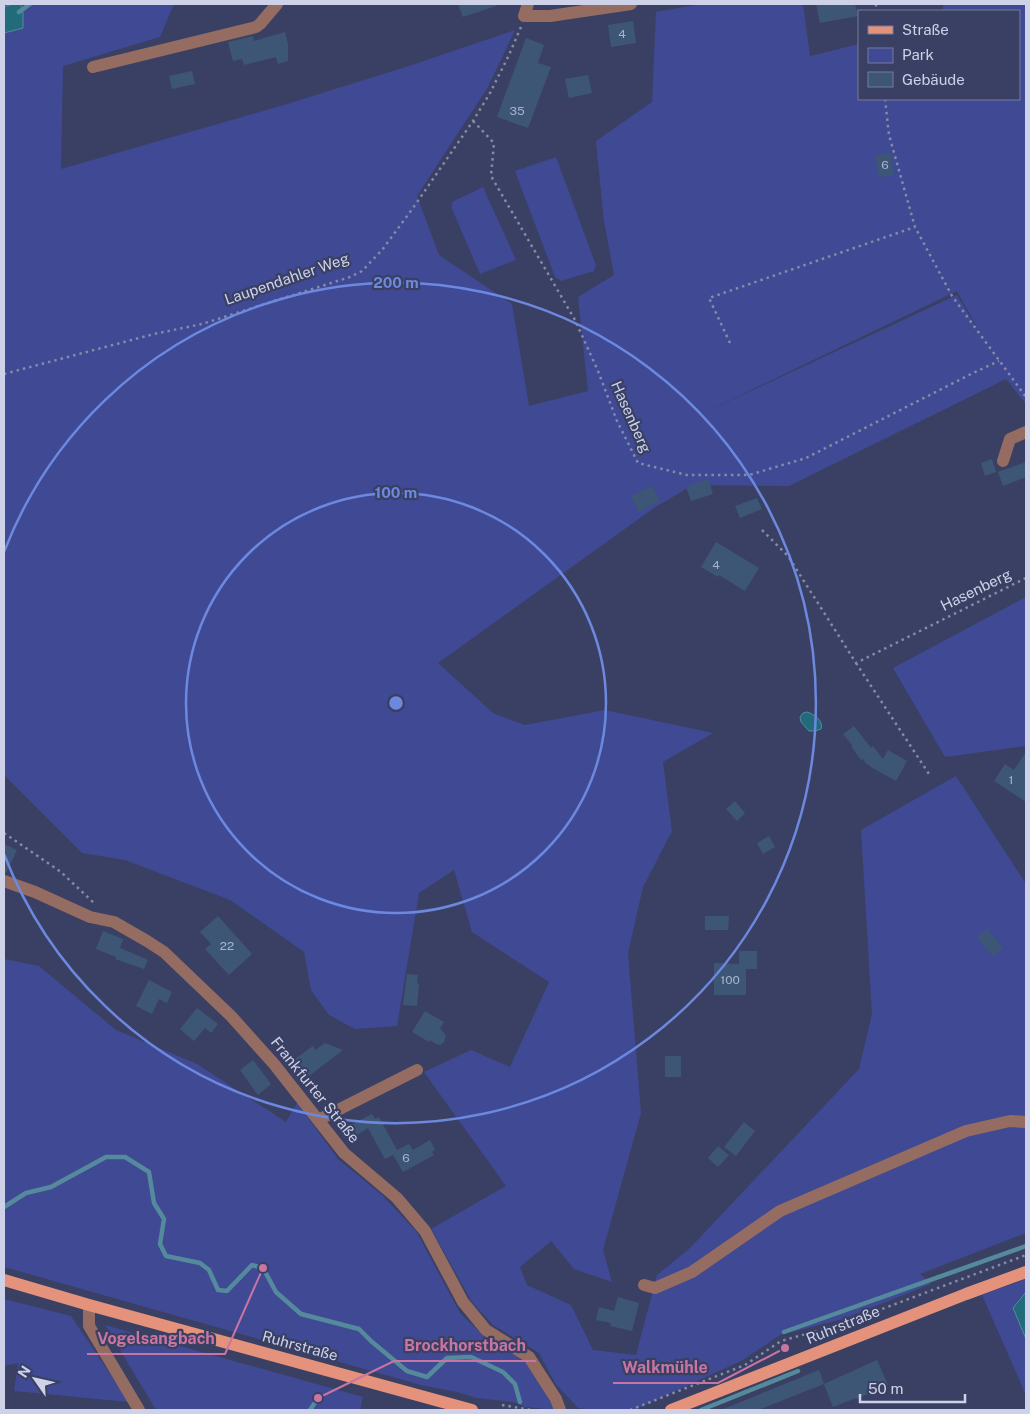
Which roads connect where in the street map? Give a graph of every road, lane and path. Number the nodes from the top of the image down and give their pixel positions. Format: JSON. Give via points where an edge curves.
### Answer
{"nodes":[{"id":1,"x":277,"y":4,"type":"edge"},
{"id":2,"x":528,"y":4,"type":"edge"},
{"id":3,"x":631,"y":4,"type":"edge"},
{"id":4,"x":524,"y":16,"type":"junction"},
{"id":5,"x":93,"y":67,"type":"dead end"},
{"id":6,"x":885,"y":100,"type":"edge"},
{"id":7,"x":473,"y":121,"type":"junction"},
{"id":8,"x":915,"y":227,"type":"junction"},
{"id":9,"x":730,"y":343,"type":"dead end"},
{"id":10,"x":999,"y":361,"type":"junction"},
{"id":11,"x":4,"y":374,"type":"edge"},
{"id":12,"x":1026,"y":397,"type":"edge"},
{"id":13,"x":1026,"y":432,"type":"edge"},
{"id":14,"x":1003,"y":461,"type":"dead end"},
{"id":15,"x":762,"y":530,"type":"dead end"},
{"id":16,"x":1026,"y":578,"type":"edge"},
{"id":17,"x":856,"y":663,"type":"junction"},
{"id":18,"x":929,"y":774,"type":"dead end"},
{"id":19,"x":4,"y":833,"type":"edge"},
{"id":20,"x":4,"y":881,"type":"edge"},
{"id":21,"x":114,"y":922,"type":"junction"},
{"id":22,"x":417,"y":1070,"type":"dead end"},
{"id":23,"x":318,"y":1120,"type":"junction"},
{"id":24,"x":1026,"y":1122,"type":"edge"},
{"id":25,"x":1026,"y":1255,"type":"edge"},
{"id":26,"x":1026,"y":1272,"type":"edge"},
{"id":27,"x":4,"y":1280,"type":"edge"},
{"id":28,"x":644,"y":1285,"type":"dead end"},
{"id":29,"x":89,"y":1305,"type":"junction"},
{"id":30,"x":502,"y":1405,"type":"dead end"},
{"id":31,"x":140,"y":1410,"type":"edge"},
{"id":32,"x":472,"y":1410,"type":"edge"},
{"id":33,"x":531,"y":1410,"type":"edge"},
{"id":34,"x":560,"y":1410,"type":"edge"},
{"id":35,"x":630,"y":1410,"type":"edge"},
{"id":36,"x":671,"y":1410,"type":"edge"}],
"edges":[{"from":1,"to":5,"type":"street","via":[[256,27]]},
{"from":2,"to":4,"type":"street"},
{"from":3,"to":4,"type":"street","via":[[550,16]]},
{"from":4,"to":7,"type":"path","name":"Laupendahler Weg","via":[[509,55]]},
{"from":6,"to":8,"type":"path","via":[[889,135]]},
{"from":7,"to":10,"type":"path","name":"Hasenberg","via":[[494,143],[491,176],[575,320],[638,463],[687,475],[749,475],[806,458]]},
{"from":7,"to":11,"type":"path","name":"Laupendahler Weg","via":[[382,250],[350,277],[215,320]]},
{"from":8,"to":9,"type":"path","via":[[709,298]]},
{"from":8,"to":10,"type":"path","via":[[952,296]]},
{"from":10,"to":12,"type":"path"},
{"from":13,"to":14,"type":"street","via":[[1010,439]]},
{"from":15,"to":17,"type":"path","via":[[788,556]]},
{"from":16,"to":17,"type":"path","name":"Hasenberg"},
{"from":17,"to":18,"type":"path"},
{"from":19,"to":21,"type":"path","via":[[61,872]]},
{"from":20,"to":21,"type":"street","name":"Frankfurter Straße","via":[[90,917]]},
{"from":21,"to":23,"type":"street","name":"Frankfurter Straße","via":[[164,952],[232,1016]]},
{"from":22,"to":23,"type":"street"},
{"from":23,"to":34,"type":"street","name":"Frankfurter Straße","via":[[344,1153],[397,1198],[425,1231],[463,1302],[486,1330],[529,1357]]},
{"from":24,"to":28,"type":"street","via":[[1010,1121],[966,1131],[780,1211],[692,1272],[655,1288]]},
{"from":25,"to":35,"type":"path","via":[[842,1324],[781,1341],[745,1365]]},
{"from":26,"to":36,"type":"main road","name":"Ruhrstraße"},
{"from":27,"to":29,"type":"main road","name":"Ruhrstraße"},
{"from":29,"to":31,"type":"street","via":[[89,1326]]},
{"from":29,"to":32,"type":"main road","name":"Ruhrstraße"},
{"from":30,"to":33,"type":"path"}]}
